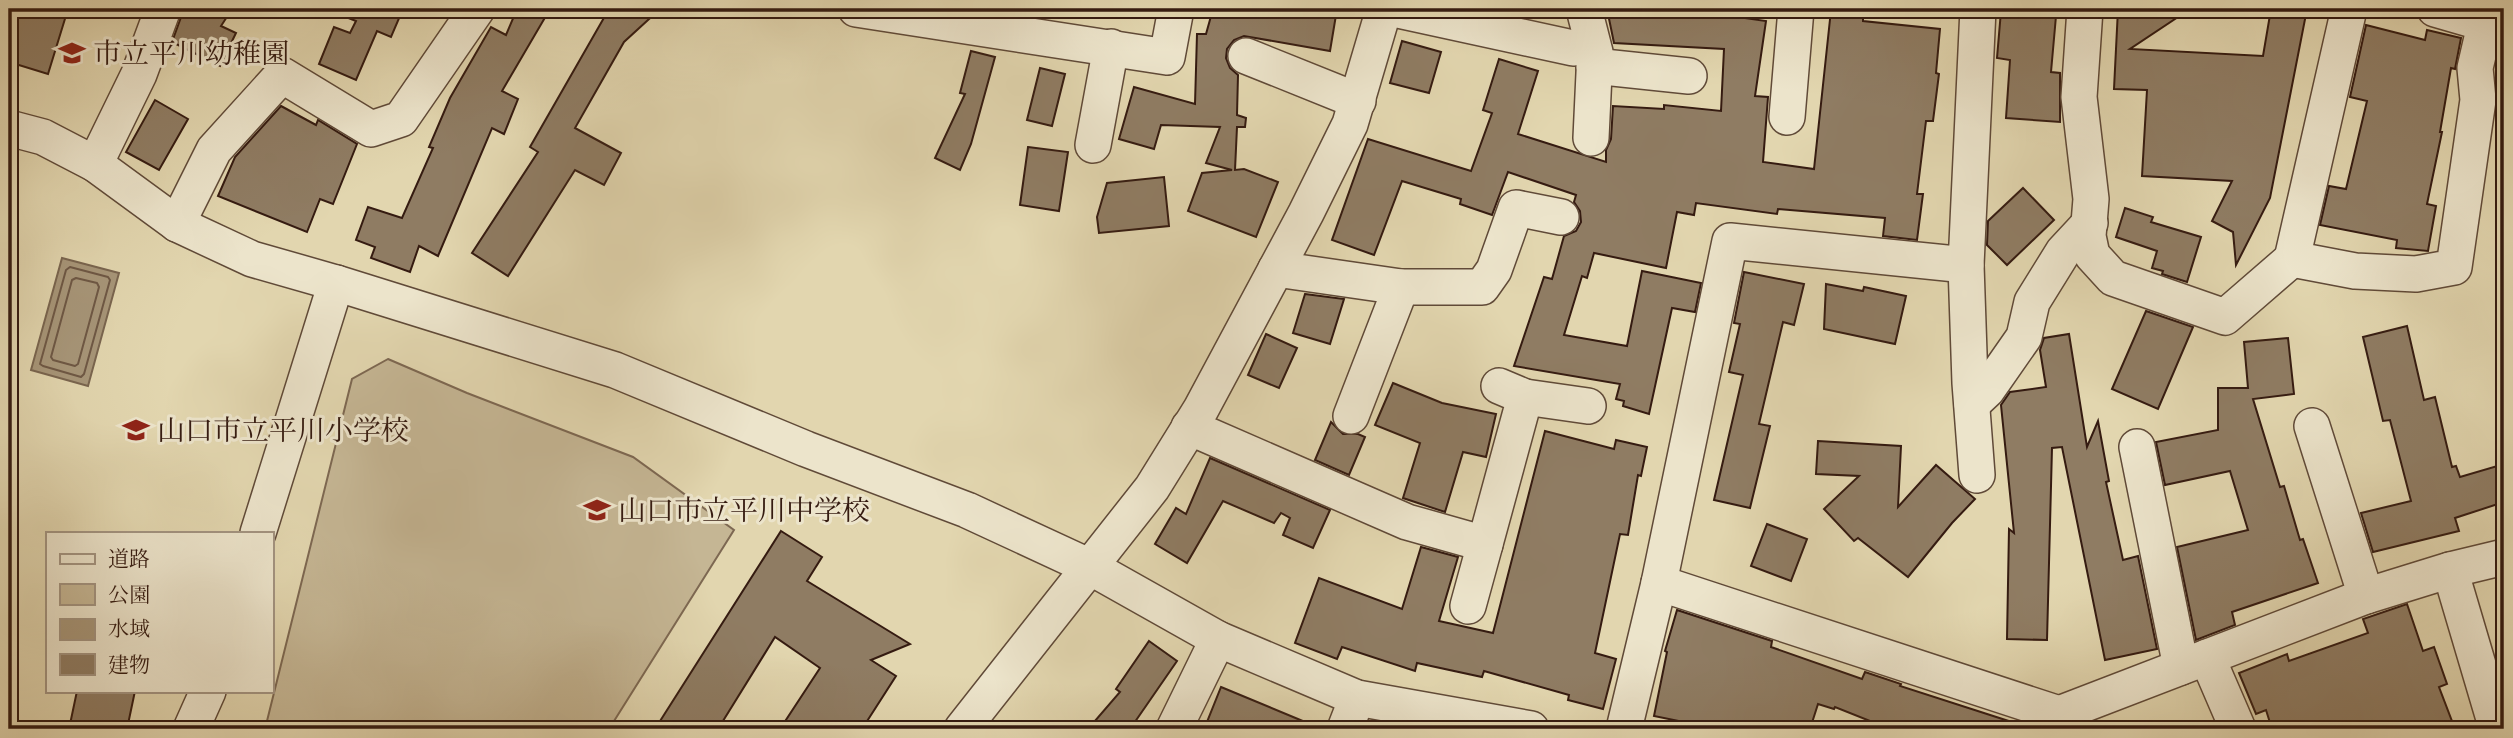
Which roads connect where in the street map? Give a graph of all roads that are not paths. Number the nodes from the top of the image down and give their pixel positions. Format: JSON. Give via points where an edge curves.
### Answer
{"nodes":[{"id":1,"x":163,"y":9,"type":"edge"},
{"id":2,"x":477,"y":9,"type":"edge"},
{"id":3,"x":856,"y":9,"type":"edge"},
{"id":4,"x":1176,"y":9,"type":"edge"},
{"id":5,"x":1384,"y":9,"type":"edge"},
{"id":6,"x":1393,"y":9,"type":"edge"},
{"id":7,"x":1584,"y":9,"type":"edge"},
{"id":8,"x":1796,"y":9,"type":"edge"},
{"id":9,"x":1978,"y":9,"type":"edge"},
{"id":10,"x":2085,"y":9,"type":"edge"},
{"id":11,"x":2349,"y":9,"type":"edge"},
{"id":12,"x":2435,"y":9,"type":"edge"},
{"id":13,"x":2494,"y":27,"type":"edge"},
{"id":14,"x":1111,"y":47,"type":"junction"},
{"id":15,"x":1246,"y":56,"type":"dead end"},
{"id":16,"x":1583,"y":57,"type":"junction"},
{"id":17,"x":1689,"y":76,"type":"dead end"},
{"id":18,"x":1358,"y":101,"type":"junction"},
{"id":19,"x":1787,"y":117,"type":"dead end"},
{"id":20,"x":9,"y":128,"type":"edge"},
{"id":21,"x":1591,"y":138,"type":"dead end"},
{"id":22,"x":1093,"y":145,"type":"dead end"},
{"id":23,"x":95,"y":164,"type":"junction"},
{"id":24,"x":1561,"y":217,"type":"dead end"},
{"id":25,"x":2090,"y":223,"type":"junction"},
{"id":26,"x":177,"y":224,"type":"junction"},
{"id":27,"x":2292,"y":259,"type":"junction"},
{"id":28,"x":1966,"y":265,"type":"junction"},
{"id":29,"x":1276,"y":269,"type":"junction"},
{"id":30,"x":336,"y":283,"type":"junction"},
{"id":31,"x":1401,"y":287,"type":"junction"},
{"id":32,"x":1972,"y":404,"type":"junction"},
{"id":33,"x":1588,"y":407,"type":"dead end"},
{"id":34,"x":1351,"y":416,"type":"dead end"},
{"id":35,"x":2312,"y":426,"type":"dead end"},
{"id":36,"x":1189,"y":427,"type":"junction"},
{"id":37,"x":2137,"y":447,"type":"dead end"},
{"id":38,"x":1977,"y":475,"type":"dead end"},
{"id":39,"x":258,"y":532,"type":"edge"},
{"id":40,"x":1485,"y":544,"type":"junction"},
{"id":41,"x":2504,"y":557,"type":"edge"},
{"id":42,"x":1090,"y":567,"type":"junction"},
{"id":43,"x":2451,"y":570,"type":"junction"},
{"id":44,"x":1659,"y":583,"type":"junction"},
{"id":45,"x":2366,"y":596,"type":"junction"},
{"id":46,"x":1468,"y":606,"type":"dead end"},
{"id":47,"x":1218,"y":639,"type":"junction"},
{"id":48,"x":2194,"y":662,"type":"junction"},
{"id":49,"x":208,"y":692,"type":"edge"},
{"id":50,"x":1351,"y":714,"type":"edge"},
{"id":51,"x":2056,"y":722,"type":"edge"},
{"id":52,"x":191,"y":729,"type":"edge"},
{"id":53,"x":962,"y":729,"type":"edge"},
{"id":54,"x":1174,"y":729,"type":"edge"},
{"id":55,"x":1531,"y":729,"type":"edge"},
{"id":56,"x":1624,"y":729,"type":"edge"},
{"id":57,"x":2238,"y":729,"type":"edge"},
{"id":58,"x":2497,"y":729,"type":"edge"}],
"edges":[{"from":1,"to":23,"type":"street","via":[[139,74]]},
{"from":2,"to":26,"type":"street","via":[[401,119],[371,129],[282,75],[214,150]]},
{"from":3,"to":14,"type":"street"},
{"from":4,"to":14,"type":"street","via":[[1167,57]]},
{"from":5,"to":18,"type":"street"},
{"from":6,"to":16,"type":"street"},
{"from":7,"to":16,"type":"street","via":[[1595,52]]},
{"from":8,"to":19,"type":"street"},
{"from":9,"to":28,"type":"street"},
{"from":10,"to":25,"type":"street","via":[[2079,97]]},
{"from":11,"to":27,"type":"street"},
{"from":12,"to":13,"type":"street"},
{"from":13,"to":27,"type":"street","via":[[2475,68],[2478,100],[2454,267],[2416,274],[2355,271]]},
{"from":14,"to":22,"type":"street"},
{"from":15,"to":18,"type":"street"},
{"from":16,"to":17,"type":"street"},
{"from":16,"to":21,"type":"street"},
{"from":18,"to":29,"type":"street"},
{"from":20,"to":23,"type":"street","via":[[43,137]]},
{"from":23,"to":26,"type":"street"},
{"from":24,"to":31,"type":"street","via":[[1516,208],[1494,270],[1482,287]]},
{"from":25,"to":27,"type":"street","via":[[2092,255],[2113,278],[2225,317]]},
{"from":25,"to":32,"type":"street","via":[[2063,252],[2032,302],[2024,337]]},
{"from":26,"to":30,"type":"street","via":[[252,259]]},
{"from":28,"to":32,"type":"street"},
{"from":28,"to":44,"type":"street","via":[[1730,241]]},
{"from":29,"to":31,"type":"street"},
{"from":29,"to":36,"type":"street"},
{"from":30,"to":39,"type":"street"},
{"from":30,"to":42,"type":"street","via":[[615,370],[967,510]]},
{"from":31,"to":34,"type":"street"},
{"from":32,"to":38,"type":"street"},
{"from":33,"to":40,"type":"street","via":[[1512,392]]},
{"from":35,"to":45,"type":"street"},
{"from":36,"to":40,"type":"street","via":[[1407,522]]},
{"from":36,"to":42,"type":"street","via":[[1152,488]]},
{"from":37,"to":48,"type":"street"},
{"from":40,"to":46,"type":"street"},
{"from":41,"to":43,"type":"street"},
{"from":42,"to":47,"type":"street"},
{"from":42,"to":53,"type":"street"},
{"from":43,"to":45,"type":"street"},
{"from":43,"to":58,"type":"street"},
{"from":44,"to":51,"type":"street"},
{"from":44,"to":56,"type":"street"},
{"from":45,"to":48,"type":"street"},
{"from":47,"to":50,"type":"street"},
{"from":47,"to":54,"type":"street"},
{"from":48,"to":51,"type":"street"},
{"from":48,"to":57,"type":"street"},
{"from":49,"to":52,"type":"street"},
{"from":50,"to":55,"type":"street"}]}
